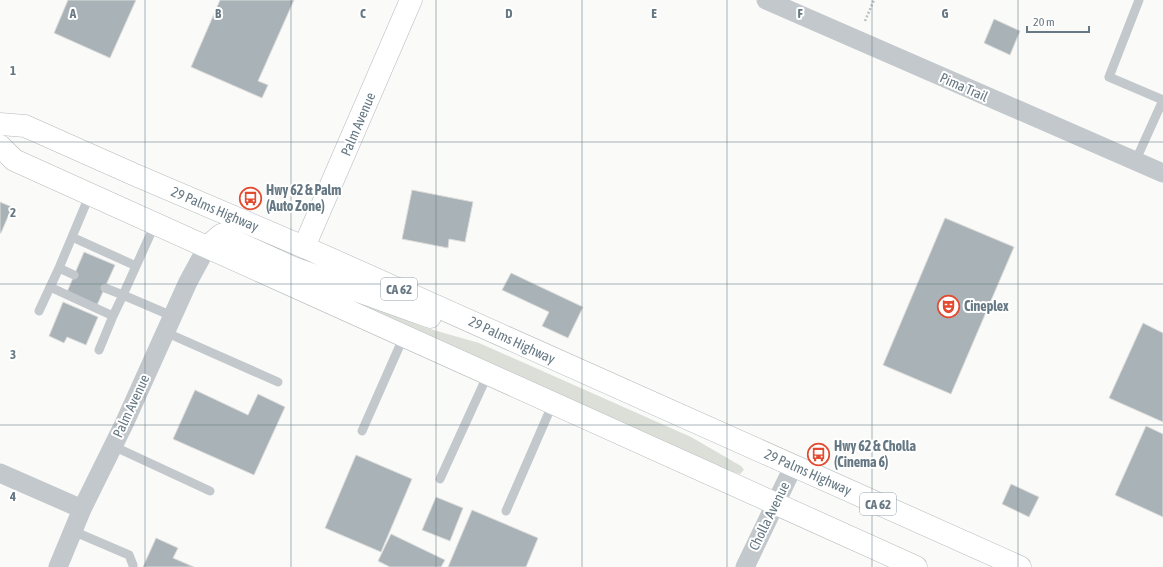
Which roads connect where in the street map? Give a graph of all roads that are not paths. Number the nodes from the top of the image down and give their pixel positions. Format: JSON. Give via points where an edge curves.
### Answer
{"nodes":[{"id":1,"x":412,"y":0,"type":"edge"},
{"id":2,"x":766,"y":0,"type":"edge"},
{"id":3,"x":1139,"y":0,"type":"edge"},
{"id":4,"x":0,"y":124,"type":"edge"},
{"id":5,"x":0,"y":146,"type":"edge"},
{"id":6,"x":1135,"y":162,"type":"junction"},
{"id":7,"x":1163,"y":173,"type":"edge"},
{"id":8,"x":90,"y":194,"type":"junction"},
{"id":9,"x":155,"y":224,"type":"junction"},
{"id":10,"x":72,"y":237,"type":"junction"},
{"id":11,"x":207,"y":247,"type":"junction"},
{"id":12,"x":304,"y":247,"type":"junction"},
{"id":13,"x":136,"y":266,"type":"junction"},
{"id":14,"x":59,"y":268,"type":"junction"},
{"id":15,"x":74,"y":274,"type":"dead end"},
{"id":16,"x":50,"y":287,"type":"junction"},
{"id":17,"x":105,"y":288,"type":"dead end"},
{"id":18,"x":123,"y":295,"type":"junction"},
{"id":19,"x":38,"y":311,"type":"dead end"},
{"id":20,"x":113,"y":316,"type":"junction"},
{"id":21,"x":459,"y":316,"type":"junction"},
{"id":22,"x":169,"y":324,"type":"junction"},
{"id":23,"x":404,"y":336,"type":"junction"},
{"id":24,"x":99,"y":350,"type":"dead end"},
{"id":25,"x":488,"y":374,"type":"junction"},
{"id":26,"x":278,"y":382,"type":"dead end"},
{"id":27,"x":553,"y":403,"type":"junction"},
{"id":28,"x":362,"y":431,"type":"dead end"},
{"id":29,"x":113,"y":446,"type":"junction"},
{"id":30,"x":794,"y":465,"type":"junction"},
{"id":31,"x":0,"y":473,"type":"edge"},
{"id":32,"x":440,"y":479,"type":"dead end"},
{"id":33,"x":210,"y":491,"type":"dead end"},
{"id":34,"x":775,"y":504,"type":"junction"},
{"id":35,"x":82,"y":509,"type":"junction"},
{"id":36,"x":506,"y":511,"type":"dead end"},
{"id":37,"x":73,"y":531,"type":"junction"},
{"id":38,"x":58,"y":567,"type":"edge"},
{"id":39,"x":133,"y":567,"type":"edge"},
{"id":40,"x":745,"y":567,"type":"edge"},
{"id":41,"x":916,"y":567,"type":"edge"},
{"id":42,"x":1020,"y":567,"type":"edge"}],
"edges":[{"from":1,"to":12,"type":"main road","name":"Palm Avenue"},
{"from":2,"to":6,"type":"street","name":"Pima Trail"},
{"from":3,"to":6,"type":"lane","via":[[1109,77],[1163,100]]},
{"from":4,"to":12,"type":"main road","name":"29 Palms Highway","number":"CA 62","via":[[25,126]]},
{"from":5,"to":8,"type":"main road","via":[[14,160]]},
{"from":6,"to":7,"type":"street","name":"Pima Trail"},
{"from":8,"to":9,"type":"main road"},
{"from":8,"to":10,"type":"lane"},
{"from":9,"to":11,"type":"main road"},
{"from":9,"to":13,"type":"lane"},
{"from":10,"to":13,"type":"lane"},
{"from":10,"to":14,"type":"lane"},
{"from":11,"to":21,"type":"main road","via":[[221,235],[291,268],[434,318]]},
{"from":11,"to":22,"type":"street","name":"Palm Avenue"},
{"from":11,"to":23,"type":"main road"},
{"from":12,"to":21,"type":"main road","name":"29 Palms Highway","number":"CA 62"},
{"from":13,"to":18,"type":"lane"},
{"from":14,"to":15,"type":"lane"},
{"from":14,"to":16,"type":"lane"},
{"from":16,"to":19,"type":"lane"},
{"from":16,"to":20,"type":"lane"},
{"from":17,"to":18,"type":"lane"},
{"from":18,"to":20,"type":"lane"},
{"from":18,"to":22,"type":"lane"},
{"from":20,"to":24,"type":"lane"},
{"from":21,"to":30,"type":"main road","name":"29 Palms Highway","number":"CA 62"},
{"from":22,"to":26,"type":"lane"},
{"from":22,"to":29,"type":"street","name":"Palm Avenue"},
{"from":23,"to":25,"type":"main road"},
{"from":23,"to":28,"type":"lane"},
{"from":25,"to":27,"type":"main road"},
{"from":25,"to":32,"type":"lane"},
{"from":27,"to":34,"type":"main road"},
{"from":27,"to":36,"type":"lane"},
{"from":29,"to":33,"type":"lane"},
{"from":29,"to":35,"type":"street","name":"Palm Avenue"},
{"from":30,"to":34,"type":"street","name":"Cholla Avenue"},
{"from":30,"to":42,"type":"main road","name":"29 Palms Highway","number":"CA 62"},
{"from":31,"to":35,"type":"street"},
{"from":34,"to":40,"type":"street","name":"Cholla Avenue"},
{"from":34,"to":41,"type":"main road"},
{"from":35,"to":37,"type":"street","name":"Palm Avenue"},
{"from":37,"to":38,"type":"street","name":"Palm Avenue"},
{"from":37,"to":39,"type":"lane","via":[[129,555]]}]}
